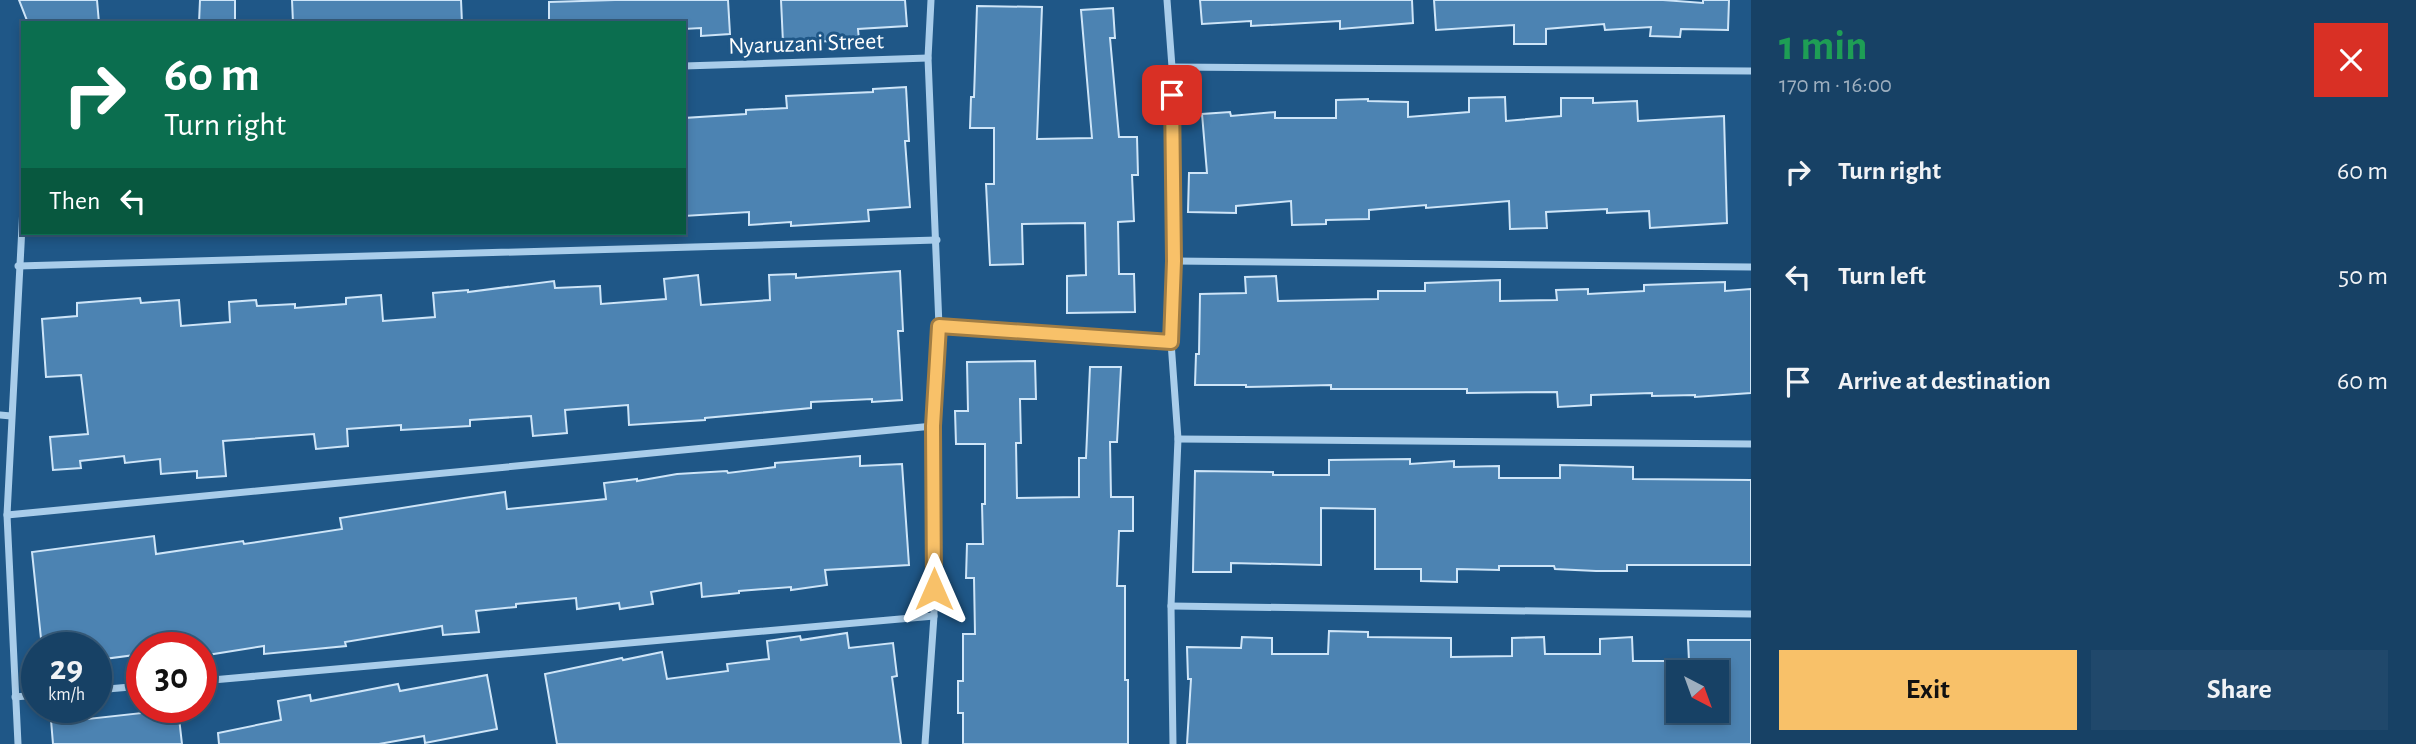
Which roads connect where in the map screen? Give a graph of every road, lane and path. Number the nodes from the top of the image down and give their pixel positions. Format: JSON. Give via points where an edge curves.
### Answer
{"nodes":[{"id":1,"x":931,"y":0,"type":"edge"},
{"id":2,"x":1167,"y":0,"type":"edge"},
{"id":3,"x":928,"y":58,"type":"junction"},
{"id":4,"x":686,"y":66,"type":"edge"},
{"id":5,"x":1172,"y":67,"type":"junction"},
{"id":6,"x":1751,"y":71,"type":"edge"},
{"id":7,"x":21,"y":231,"type":"edge"},
{"id":8,"x":937,"y":240,"type":"junction"},
{"id":9,"x":1174,"y":261,"type":"junction"},
{"id":10,"x":18,"y":266,"type":"junction"},
{"id":11,"x":1751,"y":267,"type":"edge"},
{"id":12,"x":939,"y":326,"type":"junction"},
{"id":13,"x":1171,"y":342,"type":"junction"},
{"id":14,"x":0,"y":415,"type":"edge"},
{"id":15,"x":11,"y":416,"type":"junction"},
{"id":16,"x":933,"y":426,"type":"junction"},
{"id":17,"x":1178,"y":439,"type":"junction"},
{"id":18,"x":1751,"y":444,"type":"edge"},
{"id":19,"x":7,"y":515,"type":"junction"},
{"id":20,"x":1171,"y":606,"type":"junction"},
{"id":21,"x":1751,"y":614,"type":"edge"},
{"id":22,"x":934,"y":616,"type":"junction"},
{"id":23,"x":217,"y":680,"type":"edge"},
{"id":24,"x":21,"y":696,"type":"edge"},
{"id":25,"x":15,"y":697,"type":"junction"},
{"id":26,"x":18,"y":744,"type":"edge"},
{"id":27,"x":925,"y":744,"type":"edge"},
{"id":28,"x":1173,"y":744,"type":"edge"}],
"edges":[{"from":1,"to":3,"type":"street"},
{"from":2,"to":5,"type":"street"},
{"from":3,"to":4,"type":"street","name":"Nyaruzani Street"},
{"from":3,"to":8,"type":"street"},
{"from":5,"to":6,"type":"street"},
{"from":5,"to":9,"type":"street"},
{"from":7,"to":10,"type":"street"},
{"from":8,"to":10,"type":"street"},
{"from":8,"to":12,"type":"street"},
{"from":9,"to":11,"type":"street"},
{"from":9,"to":13,"type":"street"},
{"from":10,"to":15,"type":"street"},
{"from":12,"to":13,"type":"street"},
{"from":12,"to":16,"type":"street"},
{"from":13,"to":17,"type":"street"},
{"from":14,"to":15,"type":"street"},
{"from":15,"to":19,"type":"street"},
{"from":16,"to":19,"type":"street"},
{"from":16,"to":22,"type":"street"},
{"from":17,"to":18,"type":"street"},
{"from":17,"to":20,"type":"street"},
{"from":19,"to":25,"type":"street"},
{"from":20,"to":21,"type":"street"},
{"from":20,"to":28,"type":"street"},
{"from":22,"to":23,"type":"street"},
{"from":22,"to":27,"type":"street"},
{"from":24,"to":25,"type":"street"},
{"from":25,"to":26,"type":"street"}]}
